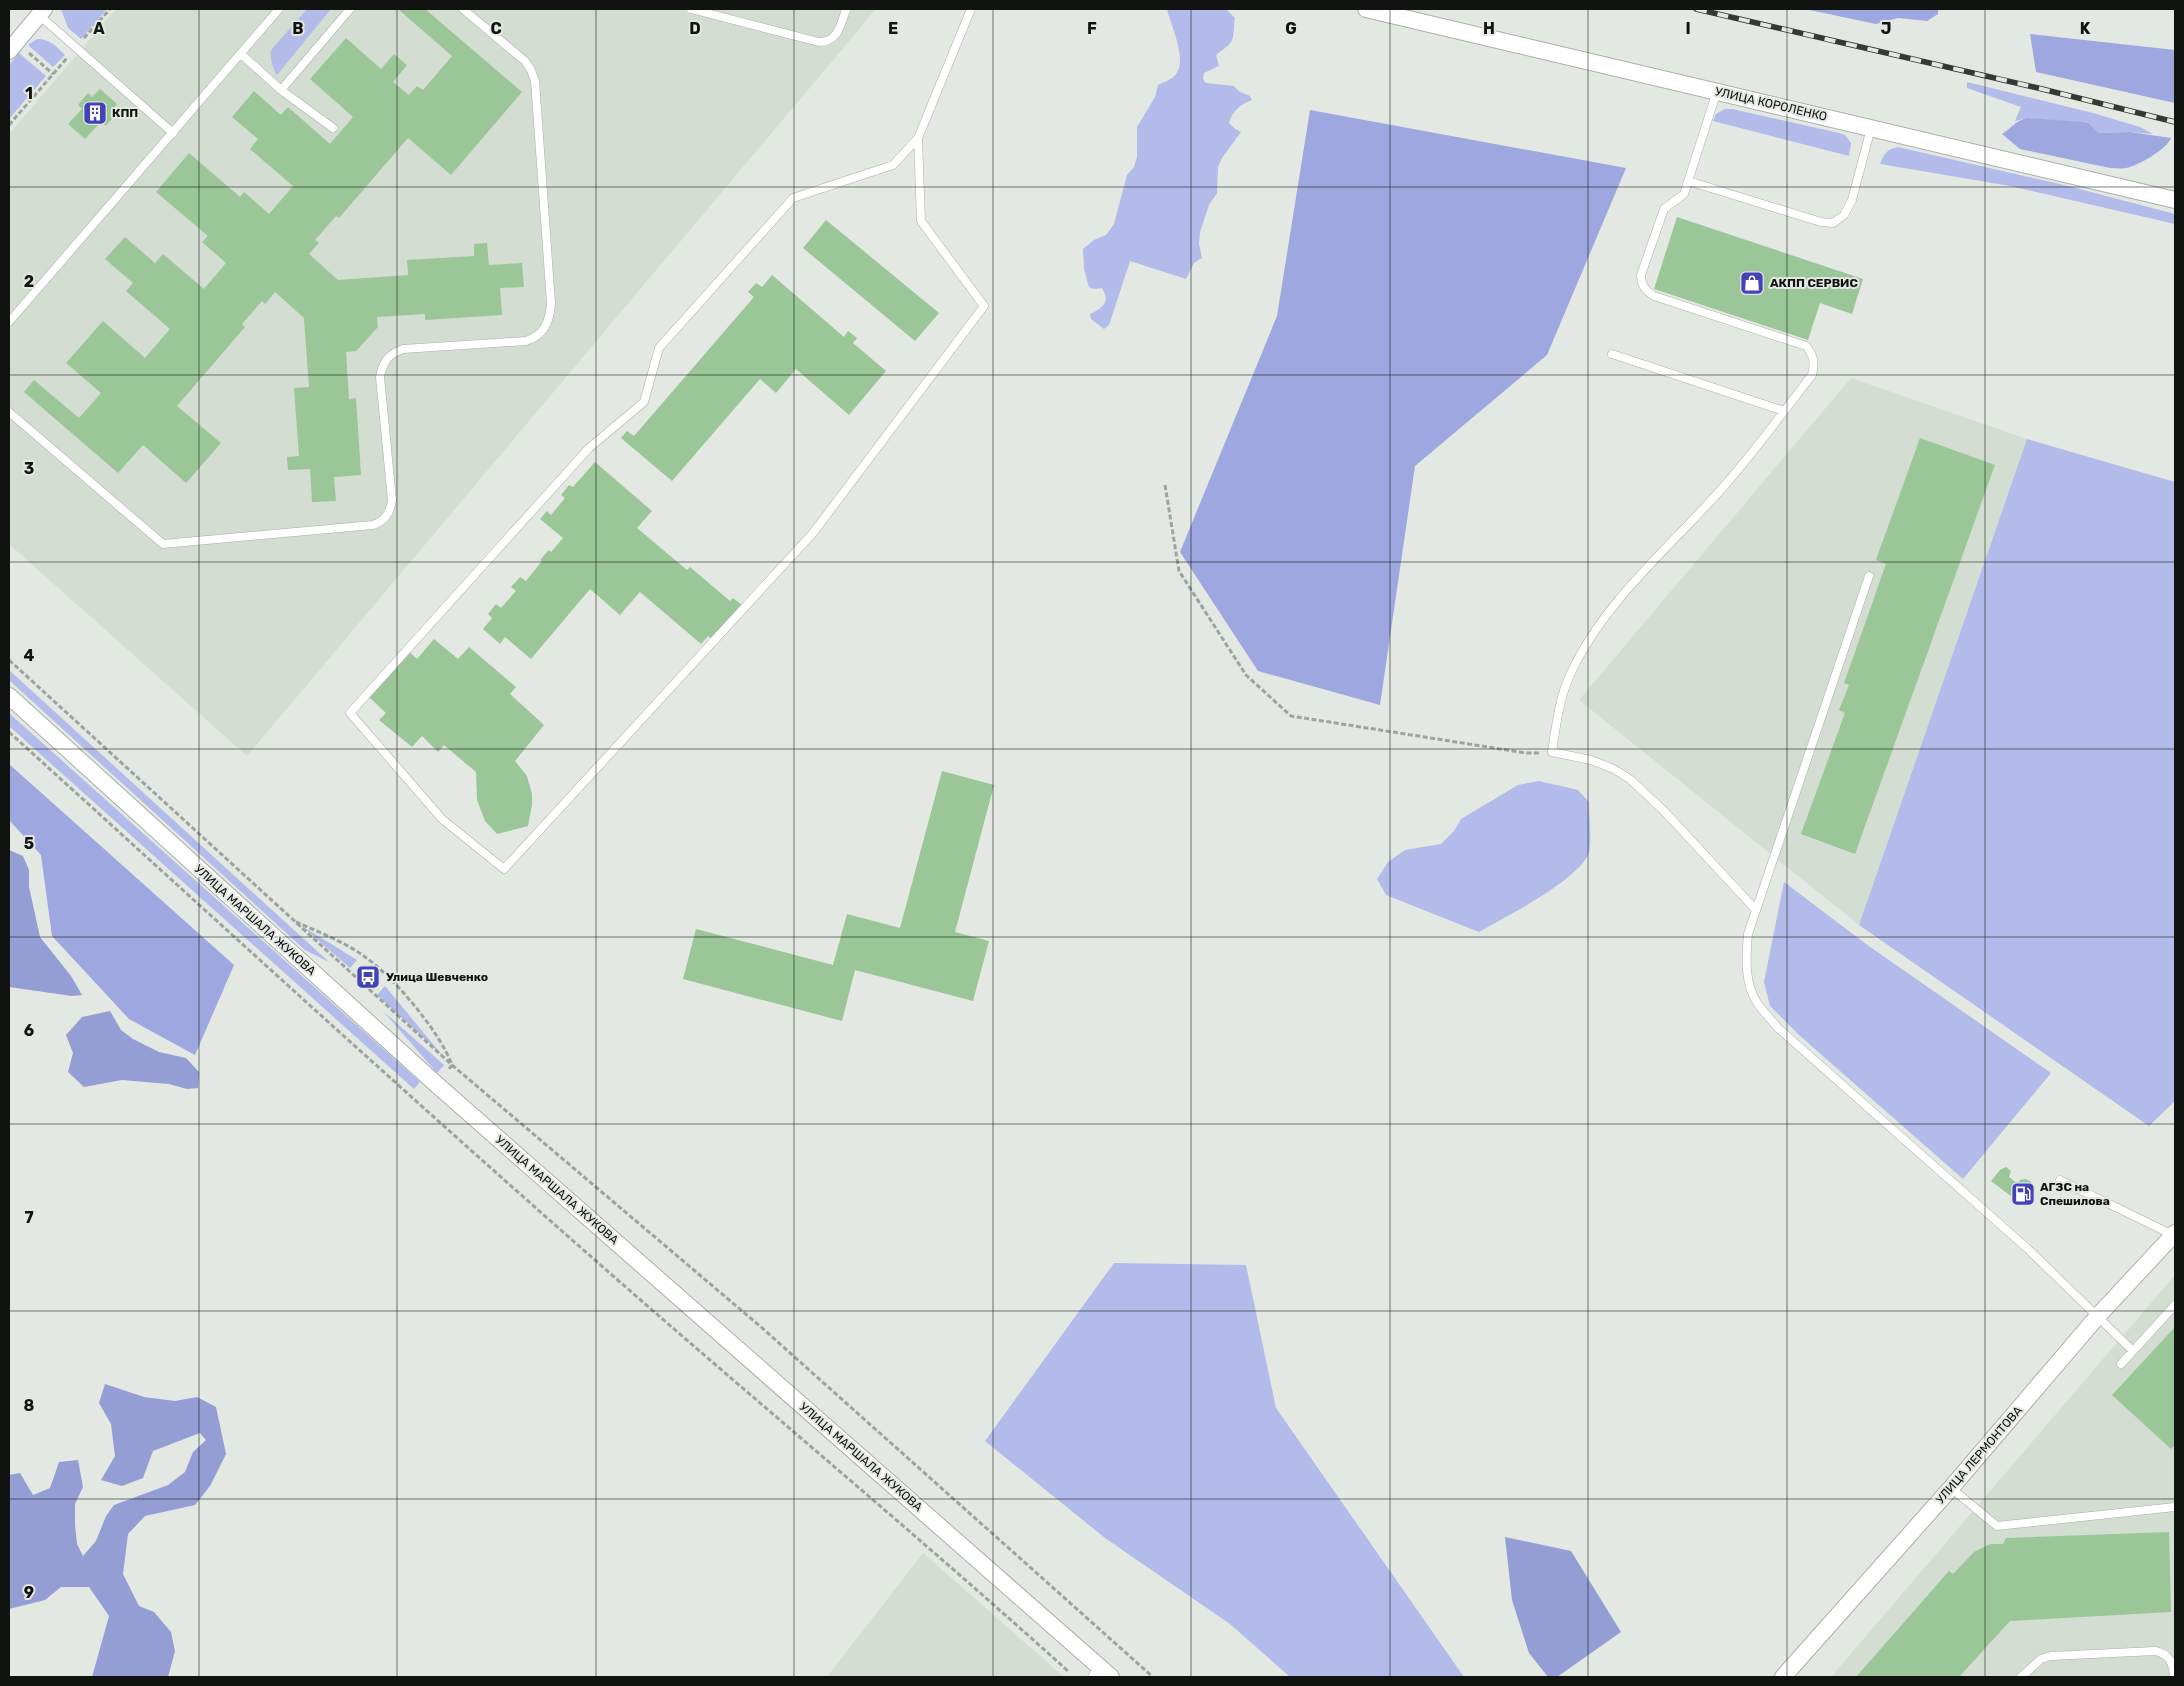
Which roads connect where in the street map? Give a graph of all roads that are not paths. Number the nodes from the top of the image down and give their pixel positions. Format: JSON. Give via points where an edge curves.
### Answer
{"nodes":[{"id":1,"x":279,"y":9,"type":"edge"},
{"id":2,"x":350,"y":9,"type":"edge"},
{"id":3,"x":463,"y":9,"type":"edge"},
{"id":4,"x":691,"y":9,"type":"edge"},
{"id":5,"x":971,"y":9,"type":"edge"},
{"id":6,"x":1366,"y":9,"type":"edge"},
{"id":7,"x":846,"y":10,"type":"edge"},
{"id":8,"x":41,"y":12,"type":"edge"},
{"id":9,"x":9,"y":51,"type":"edge"},
{"id":10,"x":241,"y":54,"type":"junction"},
{"id":11,"x":281,"y":90,"type":"junction"},
{"id":12,"x":1717,"y":91,"type":"junction"},
{"id":13,"x":333,"y":128,"type":"dead end"},
{"id":14,"x":1871,"y":128,"type":"junction"},
{"id":15,"x":173,"y":133,"type":"junction"},
{"id":16,"x":918,"y":138,"type":"junction"},
{"id":17,"x":1688,"y":180,"type":"junction"},
{"id":18,"x":2175,"y":200,"type":"edge"},
{"id":19,"x":9,"y":322,"type":"edge"},
{"id":20,"x":1612,"y":354,"type":"dead end"},
{"id":21,"x":1784,"y":411,"type":"junction"},
{"id":22,"x":9,"y":412,"type":"edge"},
{"id":23,"x":1869,"y":576,"type":"dead end"},
{"id":24,"x":9,"y":696,"type":"edge"},
{"id":25,"x":1756,"y":910,"type":"junction"},
{"id":26,"x":2060,"y":1180,"type":"dead end"},
{"id":27,"x":2174,"y":1234,"type":"edge"},
{"id":28,"x":2175,"y":1305,"type":"edge"},
{"id":29,"x":2097,"y":1317,"type":"junction"},
{"id":30,"x":2133,"y":1351,"type":"junction"},
{"id":31,"x":2121,"y":1364,"type":"dead end"},
{"id":32,"x":1951,"y":1488,"type":"junction"},
{"id":33,"x":2175,"y":1507,"type":"edge"},
{"id":34,"x":1101,"y":1674,"type":"edge"},
{"id":35,"x":1783,"y":1677,"type":"edge"},
{"id":36,"x":2022,"y":1677,"type":"edge"},
{"id":37,"x":2174,"y":1677,"type":"edge"}],
"edges":[{"from":1,"to":10,"type":"lane"},
{"from":2,"to":11,"type":"lane"},
{"from":3,"to":22,"type":"lane","via":[[525,61],[535,81],[552,303],[543,331],[536,338],[403,349],[386,358],[380,377],[392,500],[391,509],[380,523],[163,544]]},
{"from":4,"to":7,"type":"lane","via":[[819,42],[833,39]]},
{"from":5,"to":16,"type":"lane"},
{"from":6,"to":12,"type":"street","name":"УЛИЦА КОРОЛЕНКО"},
{"from":8,"to":9,"type":"street"},
{"from":8,"to":15,"type":"lane"},
{"from":10,"to":11,"type":"lane"},
{"from":10,"to":15,"type":"lane"},
{"from":11,"to":13,"type":"lane"},
{"from":12,"to":14,"type":"street","name":"УЛИЦА КОРОЛЕНКО"},
{"from":12,"to":17,"type":"lane"},
{"from":14,"to":17,"type":"lane","via":[[1852,200],[1844,215],[1832,223]]},
{"from":14,"to":18,"type":"street","name":"УЛИЦА КОРОЛЕНКО"},
{"from":15,"to":19,"type":"lane"},
{"from":16,"to":16,"type":"lane","via":[[893,165],[794,198],[660,348],[644,402],[589,448],[350,713],[442,819],[504,868],[813,533],[984,306],[921,221]]},
{"from":17,"to":21,"type":"lane","via":[[1684,194],[1664,209],[1659,219],[1641,282],[1654,296],[1806,346],[1815,364],[1812,375]]},
{"from":20,"to":21,"type":"lane"},
{"from":21,"to":25,"type":"lane","via":[[1726,484],[1615,603],[1598,626],[1570,675],[1558,714],[1552,752],[1591,760],[1631,780]]},
{"from":23,"to":25,"type":"lane"},
{"from":24,"to":34,"type":"street","name":"УЛИЦА МАРШАЛА ЖУКОВА","via":[[436,1084]]},
{"from":25,"to":29,"type":"lane","via":[[1748,934],[1746,956],[1748,978],[1756,1002],[1778,1028],[2028,1249]]},
{"from":26,"to":27,"type":"lane"},
{"from":27,"to":29,"type":"street","name":"УЛИЦА ЛЕРМОНТОВА"},
{"from":28,"to":30,"type":"lane"},
{"from":29,"to":30,"type":"lane"},
{"from":29,"to":32,"type":"street","name":"УЛИЦА ЛЕРМОНТОВА"},
{"from":30,"to":31,"type":"lane"},
{"from":32,"to":33,"type":"lane","via":[[1997,1526]]},
{"from":32,"to":35,"type":"street","name":"УЛИЦА ЛЕРМОНТОВА"},
{"from":36,"to":37,"type":"lane","via":[[2041,1659],[2051,1656],[2155,1651],[2170,1658]]}]}
